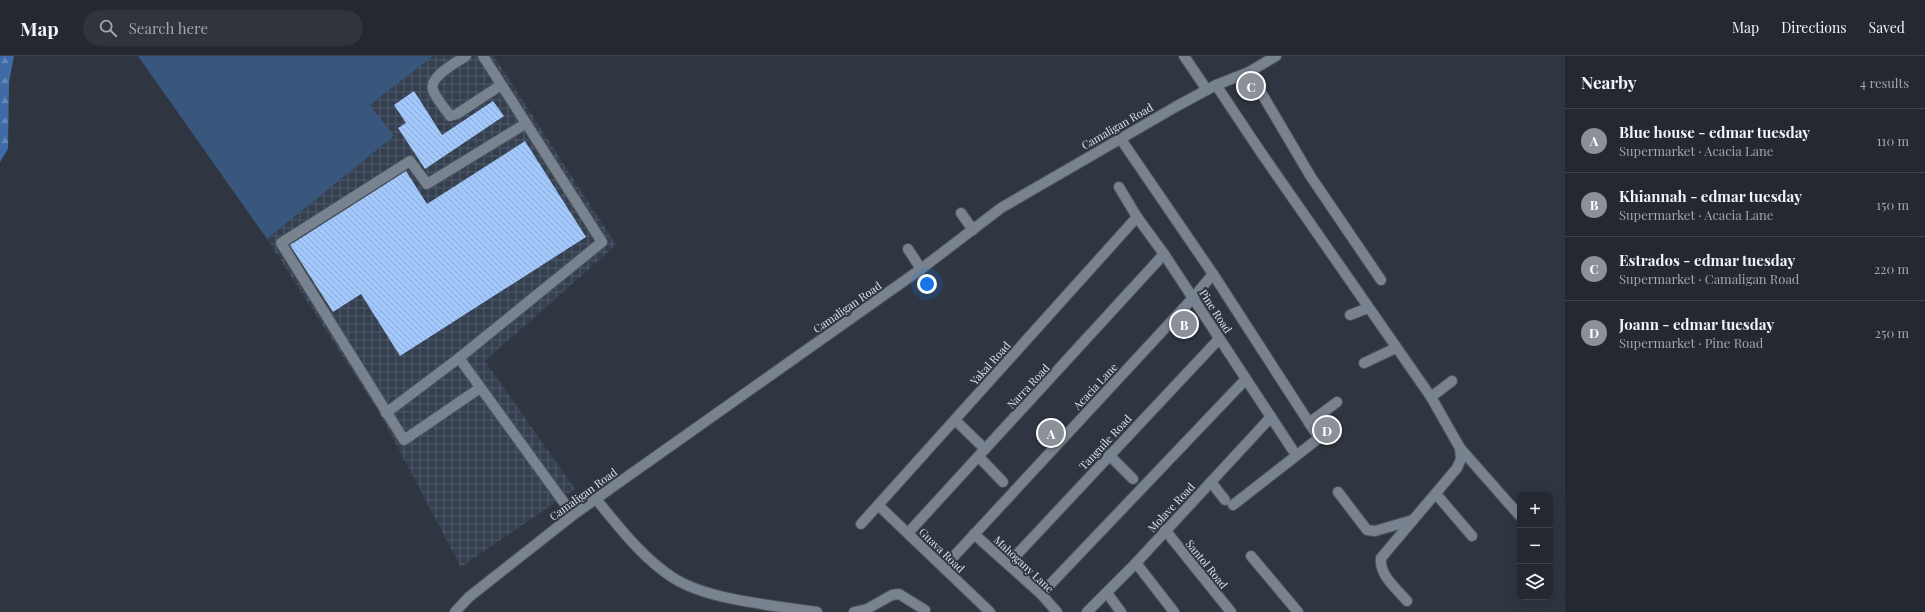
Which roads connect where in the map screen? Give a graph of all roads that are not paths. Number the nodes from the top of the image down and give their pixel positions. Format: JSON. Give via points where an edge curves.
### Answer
{"nodes":[{"id":1,"x":466,"y":56,"type":"edge"},
{"id":2,"x":483,"y":56,"type":"edge"},
{"id":3,"x":1184,"y":56,"type":"edge"},
{"id":4,"x":1271,"y":57,"type":"edge"},
{"id":5,"x":1249,"y":72,"type":"junction"},
{"id":6,"x":501,"y":85,"type":"junction"},
{"id":7,"x":1212,"y":88,"type":"junction"},
{"id":8,"x":525,"y":124,"type":"junction"},
{"id":9,"x":1120,"y":138,"type":"junction"},
{"id":10,"x":1119,"y":187,"type":"dead end"},
{"id":11,"x":961,"y":213,"type":"dead end"},
{"id":12,"x":1137,"y":217,"type":"junction"},
{"id":13,"x":973,"y":230,"type":"junction"},
{"id":14,"x":908,"y":249,"type":"dead end"},
{"id":15,"x":1164,"y":254,"type":"junction"},
{"id":16,"x":921,"y":269,"type":"junction"},
{"id":17,"x":1213,"y":274,"type":"junction"},
{"id":18,"x":1381,"y":280,"type":"dead end"},
{"id":19,"x":1193,"y":298,"type":"junction"},
{"id":20,"x":1368,"y":308,"type":"junction"},
{"id":21,"x":1350,"y":315,"type":"dead end"},
{"id":22,"x":1220,"y":338,"type":"junction"},
{"id":23,"x":1396,"y":348,"type":"junction"},
{"id":24,"x":459,"y":358,"type":"junction"},
{"id":25,"x":1364,"y":363,"type":"dead end"},
{"id":26,"x":1246,"y":379,"type":"junction"},
{"id":27,"x":1452,"y":381,"type":"dead end"},
{"id":28,"x":480,"y":388,"type":"junction"},
{"id":29,"x":1431,"y":397,"type":"junction"},
{"id":30,"x":1337,"y":402,"type":"dead end"},
{"id":31,"x":386,"y":414,"type":"junction"},
{"id":32,"x":1271,"y":417,"type":"junction"},
{"id":33,"x":955,"y":420,"type":"junction"},
{"id":34,"x":1309,"y":423,"type":"junction"},
{"id":35,"x":1460,"y":448,"type":"junction"},
{"id":36,"x":1292,"y":449,"type":"dead end"},
{"id":37,"x":982,"y":453,"type":"junction"},
{"id":38,"x":1109,"y":455,"type":"junction"},
{"id":39,"x":1133,"y":479,"type":"dead end"},
{"id":40,"x":1003,"y":482,"type":"dead end"},
{"id":41,"x":1211,"y":482,"type":"junction"},
{"id":42,"x":1338,"y":492,"type":"dead end"},
{"id":43,"x":1436,"y":494,"type":"junction"},
{"id":44,"x":596,"y":499,"type":"junction"},
{"id":45,"x":878,"y":505,"type":"junction"},
{"id":46,"x":1517,"y":513,"type":"edge"},
{"id":47,"x":573,"y":515,"type":"junction"},
{"id":48,"x":1414,"y":520,"type":"junction"},
{"id":49,"x":861,"y":524,"type":"dead end"},
{"id":50,"x":1165,"y":530,"type":"junction"},
{"id":51,"x":908,"y":533,"type":"junction"},
{"id":52,"x":974,"y":534,"type":"junction"},
{"id":53,"x":1472,"y":536,"type":"dead end"},
{"id":54,"x":1250,"y":556,"type":"dead end"},
{"id":55,"x":1136,"y":563,"type":"junction"},
{"id":56,"x":1008,"y":564,"type":"junction"},
{"id":57,"x":944,"y":567,"type":"junction"},
{"id":58,"x":1107,"y":593,"type":"junction"},
{"id":59,"x":1041,"y":594,"type":"junction"},
{"id":60,"x":1407,"y":601,"type":"dead end"},
{"id":61,"x":924,"y":610,"type":"dead end"},
{"id":62,"x":455,"y":612,"type":"edge"},
{"id":63,"x":816,"y":612,"type":"edge"},
{"id":64,"x":854,"y":612,"type":"edge"},
{"id":65,"x":990,"y":612,"type":"edge"},
{"id":66,"x":1057,"y":612,"type":"edge"},
{"id":67,"x":1087,"y":612,"type":"edge"},
{"id":68,"x":1121,"y":612,"type":"edge"},
{"id":69,"x":1174,"y":612,"type":"edge"},
{"id":70,"x":1231,"y":612,"type":"edge"},
{"id":71,"x":1298,"y":612,"type":"edge"}],
"edges":[{"from":1,"to":6,"type":"street","via":[[434,79],[431,85],[450,116]]},
{"from":2,"to":6,"type":"street"},
{"from":3,"to":7,"type":"street"},
{"from":4,"to":5,"type":"street","name":"Camaligan Road"},
{"from":5,"to":7,"type":"street","name":"Camaligan Road"},
{"from":5,"to":18,"type":"street","via":[[1311,177]]},
{"from":6,"to":8,"type":"street"},
{"from":7,"to":9,"type":"street","name":"Camaligan Road"},
{"from":7,"to":20,"type":"street"},
{"from":8,"to":24,"type":"street","via":[[602,242]]},
{"from":8,"to":31,"type":"street","via":[[427,184],[410,161],[281,244]]},
{"from":9,"to":13,"type":"street","name":"Camaligan Road","via":[[1001,208]]},
{"from":9,"to":17,"type":"street"},
{"from":10,"to":12,"type":"street","name":"Pine Road"},
{"from":11,"to":13,"type":"street"},
{"from":12,"to":15,"type":"street","name":"Pine Road"},
{"from":12,"to":33,"type":"street","name":"Yakal Road"},
{"from":13,"to":16,"type":"street","name":"Camaligan Road"},
{"from":14,"to":16,"type":"street"},
{"from":15,"to":19,"type":"street","name":"Pine Road"},
{"from":15,"to":37,"type":"street","name":"Narra Road"},
{"from":16,"to":44,"type":"street","name":"Camaligan Road"},
{"from":17,"to":19,"type":"street","name":"Acacia Lane"},
{"from":17,"to":34,"type":"street"},
{"from":19,"to":22,"type":"street","name":"Pine Road"},
{"from":19,"to":52,"type":"street","name":"Acacia Lane"},
{"from":20,"to":21,"type":"street"},
{"from":20,"to":23,"type":"street"},
{"from":22,"to":26,"type":"street","name":"Pine Road"},
{"from":22,"to":38,"type":"street","name":"Tanguile Road"},
{"from":23,"to":25,"type":"street"},
{"from":23,"to":29,"type":"street"},
{"from":24,"to":28,"type":"street"},
{"from":24,"to":31,"type":"street"},
{"from":26,"to":32,"type":"street","name":"Pine Road"},
{"from":26,"to":59,"type":"street"},
{"from":27,"to":29,"type":"street"},
{"from":28,"to":31,"type":"street","via":[[404,440]]},
{"from":28,"to":47,"type":"street"},
{"from":29,"to":35,"type":"street"},
{"from":30,"to":34,"type":"street"},
{"from":32,"to":36,"type":"street","name":"Pine Road"},
{"from":32,"to":41,"type":"street","name":"Molave Road"},
{"from":33,"to":37,"type":"street"},
{"from":33,"to":45,"type":"street","name":"Yakal Road"},
{"from":34,"to":41,"type":"street","via":[[1319,438],[1229,503]]},
{"from":35,"to":43,"type":"street","via":[[1461,459],[1457,468]]},
{"from":35,"to":46,"type":"street"},
{"from":37,"to":40,"type":"street"},
{"from":37,"to":51,"type":"street","name":"Narra Road"},
{"from":38,"to":39,"type":"street"},
{"from":38,"to":56,"type":"street","name":"Tanguile Road"},
{"from":41,"to":50,"type":"street","name":"Molave Road"},
{"from":42,"to":48,"type":"street","via":[[1367,530],[1375,531]]},
{"from":43,"to":48,"type":"street"},
{"from":43,"to":53,"type":"street"},
{"from":44,"to":47,"type":"street","name":"Camaligan Road"},
{"from":44,"to":63,"type":"street","via":[[622,530],[657,565],[676,579],[724,597]]},
{"from":45,"to":49,"type":"street","name":"Yakal Road"},
{"from":45,"to":51,"type":"street","name":"Guava Road"},
{"from":47,"to":62,"type":"street","name":"Camaligan Road","via":[[469,597]]},
{"from":48,"to":60,"type":"street","via":[[1381,558],[1380,565]]},
{"from":50,"to":55,"type":"street","name":"Molave Road"},
{"from":50,"to":70,"type":"street","name":"Santol Road"},
{"from":51,"to":57,"type":"street","name":"Guava Road"},
{"from":52,"to":56,"type":"street","name":"Mahogany Lane"},
{"from":52,"to":57,"type":"street","name":"Acacia Lane"},
{"from":54,"to":71,"type":"street"},
{"from":55,"to":58,"type":"street","name":"Molave Road"},
{"from":55,"to":69,"type":"street"},
{"from":56,"to":59,"type":"street","name":"Mahogany Lane"},
{"from":57,"to":65,"type":"street","name":"Guava Road"},
{"from":58,"to":67,"type":"street","name":"Molave Road"},
{"from":58,"to":68,"type":"street"},
{"from":59,"to":66,"type":"street","name":"Mahogany Lane"},
{"from":61,"to":64,"type":"street","via":[[899,594],[892,595],[868,609]]}]}
